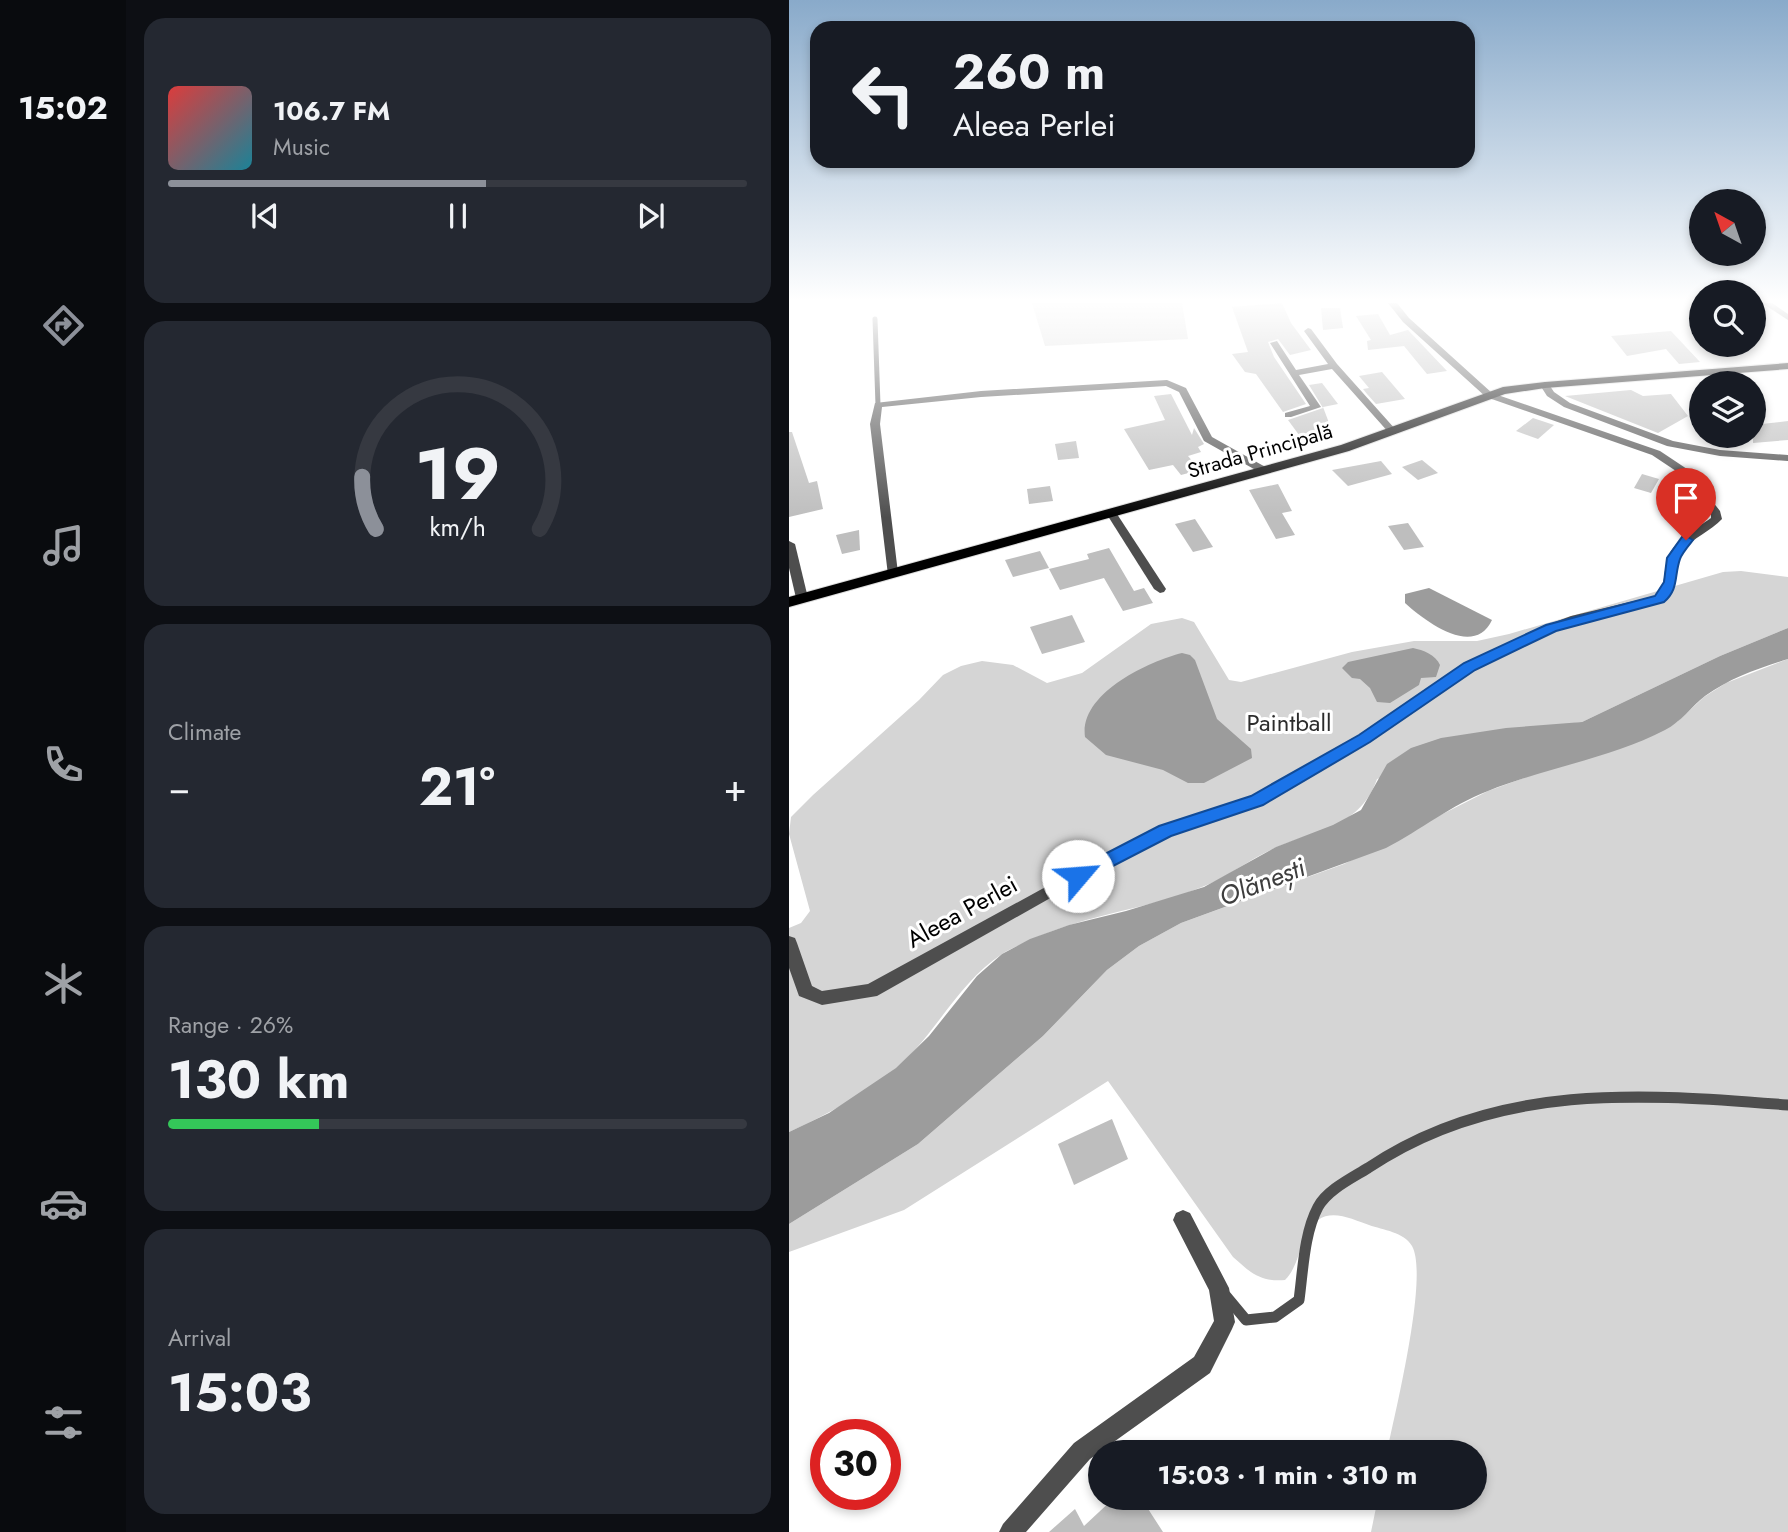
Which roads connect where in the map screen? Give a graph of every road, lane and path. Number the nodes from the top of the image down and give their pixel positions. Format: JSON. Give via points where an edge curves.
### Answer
{"nodes":[{"id":1,"x":877,"y":374,"type":"edge"},
{"id":2,"x":1294,"y":374,"type":"edge"},
{"id":3,"x":1341,"y":374,"type":"edge"},
{"id":4,"x":1466,"y":374,"type":"edge"},
{"id":5,"x":1673,"y":374,"type":"edge"},
{"id":6,"x":1544,"y":384,"type":"junction"},
{"id":7,"x":1488,"y":395,"type":"junction"},
{"id":8,"x":878,"y":405,"type":"junction"},
{"id":9,"x":1288,"y":415,"type":"dead end"},
{"id":10,"x":1393,"y":432,"type":"junction"},
{"id":11,"x":1671,"y":444,"type":"junction"},
{"id":12,"x":1656,"y":453,"type":"junction"},
{"id":13,"x":1788,"y":458,"type":"edge"},
{"id":14,"x":1265,"y":471,"type":"junction"},
{"id":15,"x":1111,"y":513,"type":"junction"},
{"id":16,"x":789,"y":544,"type":"edge"},
{"id":17,"x":892,"y":573,"type":"junction"},
{"id":18,"x":1160,"y":589,"type":"dead end"},
{"id":19,"x":796,"y":600,"type":"edge"},
{"id":20,"x":789,"y":943,"type":"edge"},
{"id":21,"x":1788,"y":1105,"type":"edge"},
{"id":22,"x":1183,"y":1220,"type":"dead end"},
{"id":23,"x":1219,"y":1288,"type":"junction"},
{"id":24,"x":1011,"y":1532,"type":"edge"}],
"edges":[{"from":1,"to":8,"type":"lane"},
{"from":2,"to":9,"type":"street","via":[[1316,407]]},
{"from":3,"to":10,"type":"street"},
{"from":4,"to":7,"type":"street"},
{"from":5,"to":6,"type":"main road","name":"Strada Principală"},
{"from":6,"to":7,"type":"main road","name":"Strada Principală"},
{"from":6,"to":11,"type":"street","via":[[1567,405]]},
{"from":7,"to":10,"type":"main road","name":"Strada Principală"},
{"from":7,"to":12,"type":"street"},
{"from":8,"to":14,"type":"street","via":[[1167,383],[1183,390],[1208,439]]},
{"from":8,"to":17,"type":"street","via":[[875,425]]},
{"from":10,"to":14,"type":"main road","name":"Strada Principală"},
{"from":11,"to":12,"type":"street"},
{"from":11,"to":13,"type":"street"},
{"from":12,"to":20,"type":"street","name":"Aleea Perlei","via":[[1683,471],[1716,513],[1714,523],[1679,547],[1666,593],[1659,599],[1563,624],[1470,667],[1365,738],[1257,801],[1165,831],[871,991],[822,998],[805,991]]},
{"from":14,"to":15,"type":"main road","name":"Strada Principală"},
{"from":15,"to":17,"type":"main road","name":"Strada Principală"},
{"from":15,"to":18,"type":"street"},
{"from":16,"to":19,"type":"street"},
{"from":17,"to":19,"type":"main road","name":"Strada Principală"},
{"from":21,"to":23,"type":"lane","via":[[1699,1098],[1571,1098],[1475,1115],[1381,1156],[1318,1206],[1299,1300],[1275,1317],[1246,1320]]},
{"from":22,"to":23,"type":"street"},
{"from":23,"to":24,"type":"street","via":[[1225,1322],[1202,1365],[1082,1451]]}]}
